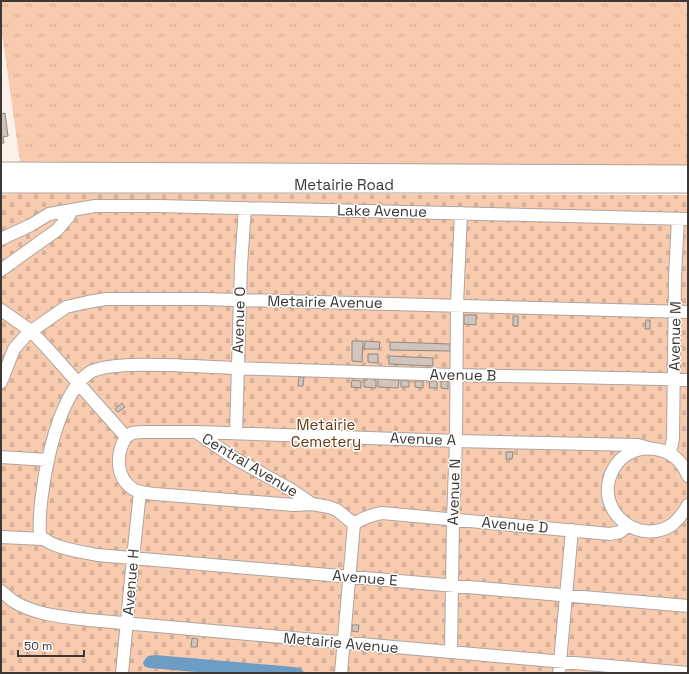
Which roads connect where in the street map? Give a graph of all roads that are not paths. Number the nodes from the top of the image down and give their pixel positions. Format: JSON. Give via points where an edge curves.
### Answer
{"nodes":[{"id":1,"x":1,"y":170,"type":"edge"},
{"id":2,"x":688,"y":173,"type":"edge"},
{"id":3,"x":1,"y":185,"type":"edge"},
{"id":4,"x":688,"y":185,"type":"edge"},
{"id":5,"x":244,"y":208,"type":"junction"},
{"id":6,"x":73,"y":213,"type":"junction"},
{"id":7,"x":461,"y":213,"type":"junction"},
{"id":8,"x":683,"y":219,"type":"edge"},
{"id":9,"x":1,"y":240,"type":"edge"},
{"id":10,"x":1,"y":270,"type":"edge"},
{"id":11,"x":240,"y":300,"type":"junction"},
{"id":12,"x":457,"y":305,"type":"junction"},
{"id":13,"x":1,"y":310,"type":"edge"},
{"id":14,"x":675,"y":311,"type":"junction"},
{"id":15,"x":688,"y":312,"type":"edge"},
{"id":16,"x":31,"y":331,"type":"junction"},
{"id":17,"x":238,"y":368,"type":"junction"},
{"id":18,"x":456,"y":375,"type":"junction"},
{"id":19,"x":674,"y":379,"type":"junction"},
{"id":20,"x":688,"y":380,"type":"edge"},
{"id":21,"x":1,"y":382,"type":"edge"},
{"id":22,"x":78,"y":382,"type":"junction"},
{"id":23,"x":196,"y":432,"type":"junction"},
{"id":24,"x":236,"y":433,"type":"junction"},
{"id":25,"x":126,"y":437,"type":"junction"},
{"id":26,"x":456,"y":441,"type":"junction"},
{"id":27,"x":649,"y":448,"type":"junction"},
{"id":28,"x":670,"y":453,"type":"junction"},
{"id":29,"x":1,"y":457,"type":"edge"},
{"id":30,"x":48,"y":460,"type":"junction"},
{"id":31,"x":688,"y":476,"type":"edge"},
{"id":32,"x":140,"y":492,"type":"junction"},
{"id":33,"x":312,"y":504,"type":"junction"},
{"id":34,"x":688,"y":505,"type":"edge"},
{"id":35,"x":453,"y":520,"type":"junction"},
{"id":36,"x":354,"y":524,"type":"junction"},
{"id":37,"x":628,"y":525,"type":"junction"},
{"id":38,"x":572,"y":530,"type":"junction"},
{"id":39,"x":1,"y":537,"type":"edge"},
{"id":40,"x":44,"y":540,"type":"junction"},
{"id":41,"x":133,"y":558,"type":"junction"},
{"id":42,"x":350,"y":577,"type":"junction"},
{"id":43,"x":453,"y":586,"type":"junction"},
{"id":44,"x":1,"y":591,"type":"edge"},
{"id":45,"x":566,"y":595,"type":"junction"},
{"id":46,"x":688,"y":606,"type":"edge"},
{"id":47,"x":127,"y":624,"type":"junction"},
{"id":48,"x":343,"y":643,"type":"junction"},
{"id":49,"x":451,"y":652,"type":"junction"},
{"id":50,"x":560,"y":668,"type":"edge"},
{"id":51,"x":122,"y":673,"type":"edge"},
{"id":52,"x":341,"y":673,"type":"edge"},
{"id":53,"x":688,"y":673,"type":"edge"}],
"edges":[{"from":1,"to":2,"type":"main road","name":"Metairie Road"},
{"from":3,"to":4,"type":"main road","name":"Metairie Road"},
{"from":5,"to":6,"type":"lane","name":"Lake Avenue","via":[[118,206],[89,207]]},
{"from":5,"to":7,"type":"lane","name":"Lake Avenue"},
{"from":5,"to":11,"type":"lane","name":"Avenue O"},
{"from":6,"to":9,"type":"lane","name":"Lake Avenue","via":[[48,214],[31,226]]},
{"from":6,"to":10,"type":"lane","via":[[57,230]]},
{"from":7,"to":8,"type":"lane","name":"Lake Avenue"},
{"from":7,"to":12,"type":"lane","name":"Avenue N"},
{"from":8,"to":14,"type":"lane","name":"Avenue M","via":[[675,277]]},
{"from":11,"to":12,"type":"lane","name":"Metairie Avenue"},
{"from":11,"to":16,"type":"lane","name":"Metairie Avenue","via":[[106,299],[66,307]]},
{"from":11,"to":17,"type":"lane","name":"Avenue O"},
{"from":12,"to":14,"type":"lane","name":"Metairie Avenue"},
{"from":12,"to":18,"type":"lane","name":"Avenue N"},
{"from":13,"to":16,"type":"lane"},
{"from":14,"to":15,"type":"lane","name":"Metairie Avenue"},
{"from":14,"to":19,"type":"lane","name":"Avenue M"},
{"from":16,"to":21,"type":"lane","name":"Metairie Avenue","via":[[14,349]]},
{"from":16,"to":22,"type":"lane"},
{"from":17,"to":18,"type":"lane","name":"Avenue B"},
{"from":17,"to":22,"type":"lane","via":[[111,366],[91,372]]},
{"from":17,"to":24,"type":"lane","name":"Avenue O"},
{"from":18,"to":19,"type":"lane","name":"Avenue B"},
{"from":18,"to":26,"type":"lane","name":"Avenue N"},
{"from":19,"to":20,"type":"lane","name":"Avenue B"},
{"from":19,"to":28,"type":"lane","name":"Avenue M","via":[[673,439]]},
{"from":22,"to":25,"type":"lane"},
{"from":22,"to":30,"type":"lane","via":[[56,429]]},
{"from":23,"to":24,"type":"lane","name":"Avenue A"},
{"from":23,"to":25,"type":"lane","name":"Central Avenue","via":[[142,432],[132,433]]},
{"from":23,"to":33,"type":"lane","name":"Central Avenue","via":[[234,458]]},
{"from":24,"to":26,"type":"lane","name":"Avenue A"},
{"from":25,"to":32,"type":"lane","via":[[119,451],[118,464],[127,483]]},
{"from":26,"to":27,"type":"lane","name":"Avenue A","via":[[638,445]]},
{"from":26,"to":35,"type":"lane","name":"Avenue N"},
{"from":27,"to":28,"type":"lane","name":"Avenue A"},
{"from":27,"to":37,"type":"lane","via":[[625,455],[611,473],[607,487],[608,498],[614,512]]},
{"from":28,"to":31,"type":"lane","via":[[685,468]]},
{"from":29,"to":30,"type":"lane"},
{"from":30,"to":40,"type":"lane","via":[[41,495],[39,524],[40,536]]},
{"from":32,"to":33,"type":"lane","via":[[294,505]]},
{"from":32,"to":41,"type":"lane","name":"Avenue H"},
{"from":33,"to":36,"type":"lane","name":"Central Avenue","via":[[337,510]]},
{"from":34,"to":37,"type":"lane","via":[[682,516],[658,530],[644,531]]},
{"from":35,"to":36,"type":"lane","name":"Avenue D","via":[[382,513]]},
{"from":35,"to":38,"type":"lane","name":"Avenue D"},
{"from":35,"to":43,"type":"lane","name":"Avenue N"},
{"from":36,"to":42,"type":"lane"},
{"from":37,"to":38,"type":"lane","name":"Avenue D","via":[[620,532],[610,534]]},
{"from":38,"to":45,"type":"lane"},
{"from":39,"to":40,"type":"lane","name":"Avenue E"},
{"from":40,"to":41,"type":"lane","name":"Avenue E","via":[[70,550]]},
{"from":41,"to":42,"type":"lane","name":"Avenue E"},
{"from":41,"to":47,"type":"lane","name":"Avenue H"},
{"from":42,"to":43,"type":"lane","name":"Avenue E"},
{"from":42,"to":48,"type":"lane"},
{"from":43,"to":45,"type":"lane","name":"Avenue E"},
{"from":43,"to":49,"type":"lane","name":"Avenue N"},
{"from":44,"to":47,"type":"lane","name":"Metairie Avenue","via":[[13,601],[31,609],[58,616]]},
{"from":45,"to":46,"type":"lane","name":"Avenue E"},
{"from":45,"to":50,"type":"lane"},
{"from":47,"to":48,"type":"lane","name":"Metairie Avenue"},
{"from":47,"to":51,"type":"lane","name":"Avenue H"},
{"from":48,"to":49,"type":"lane","name":"Metairie Avenue"},
{"from":48,"to":52,"type":"lane"},
{"from":49,"to":50,"type":"lane","name":"Metairie Avenue"},
{"from":50,"to":53,"type":"lane","name":"Metairie Avenue"}]}
